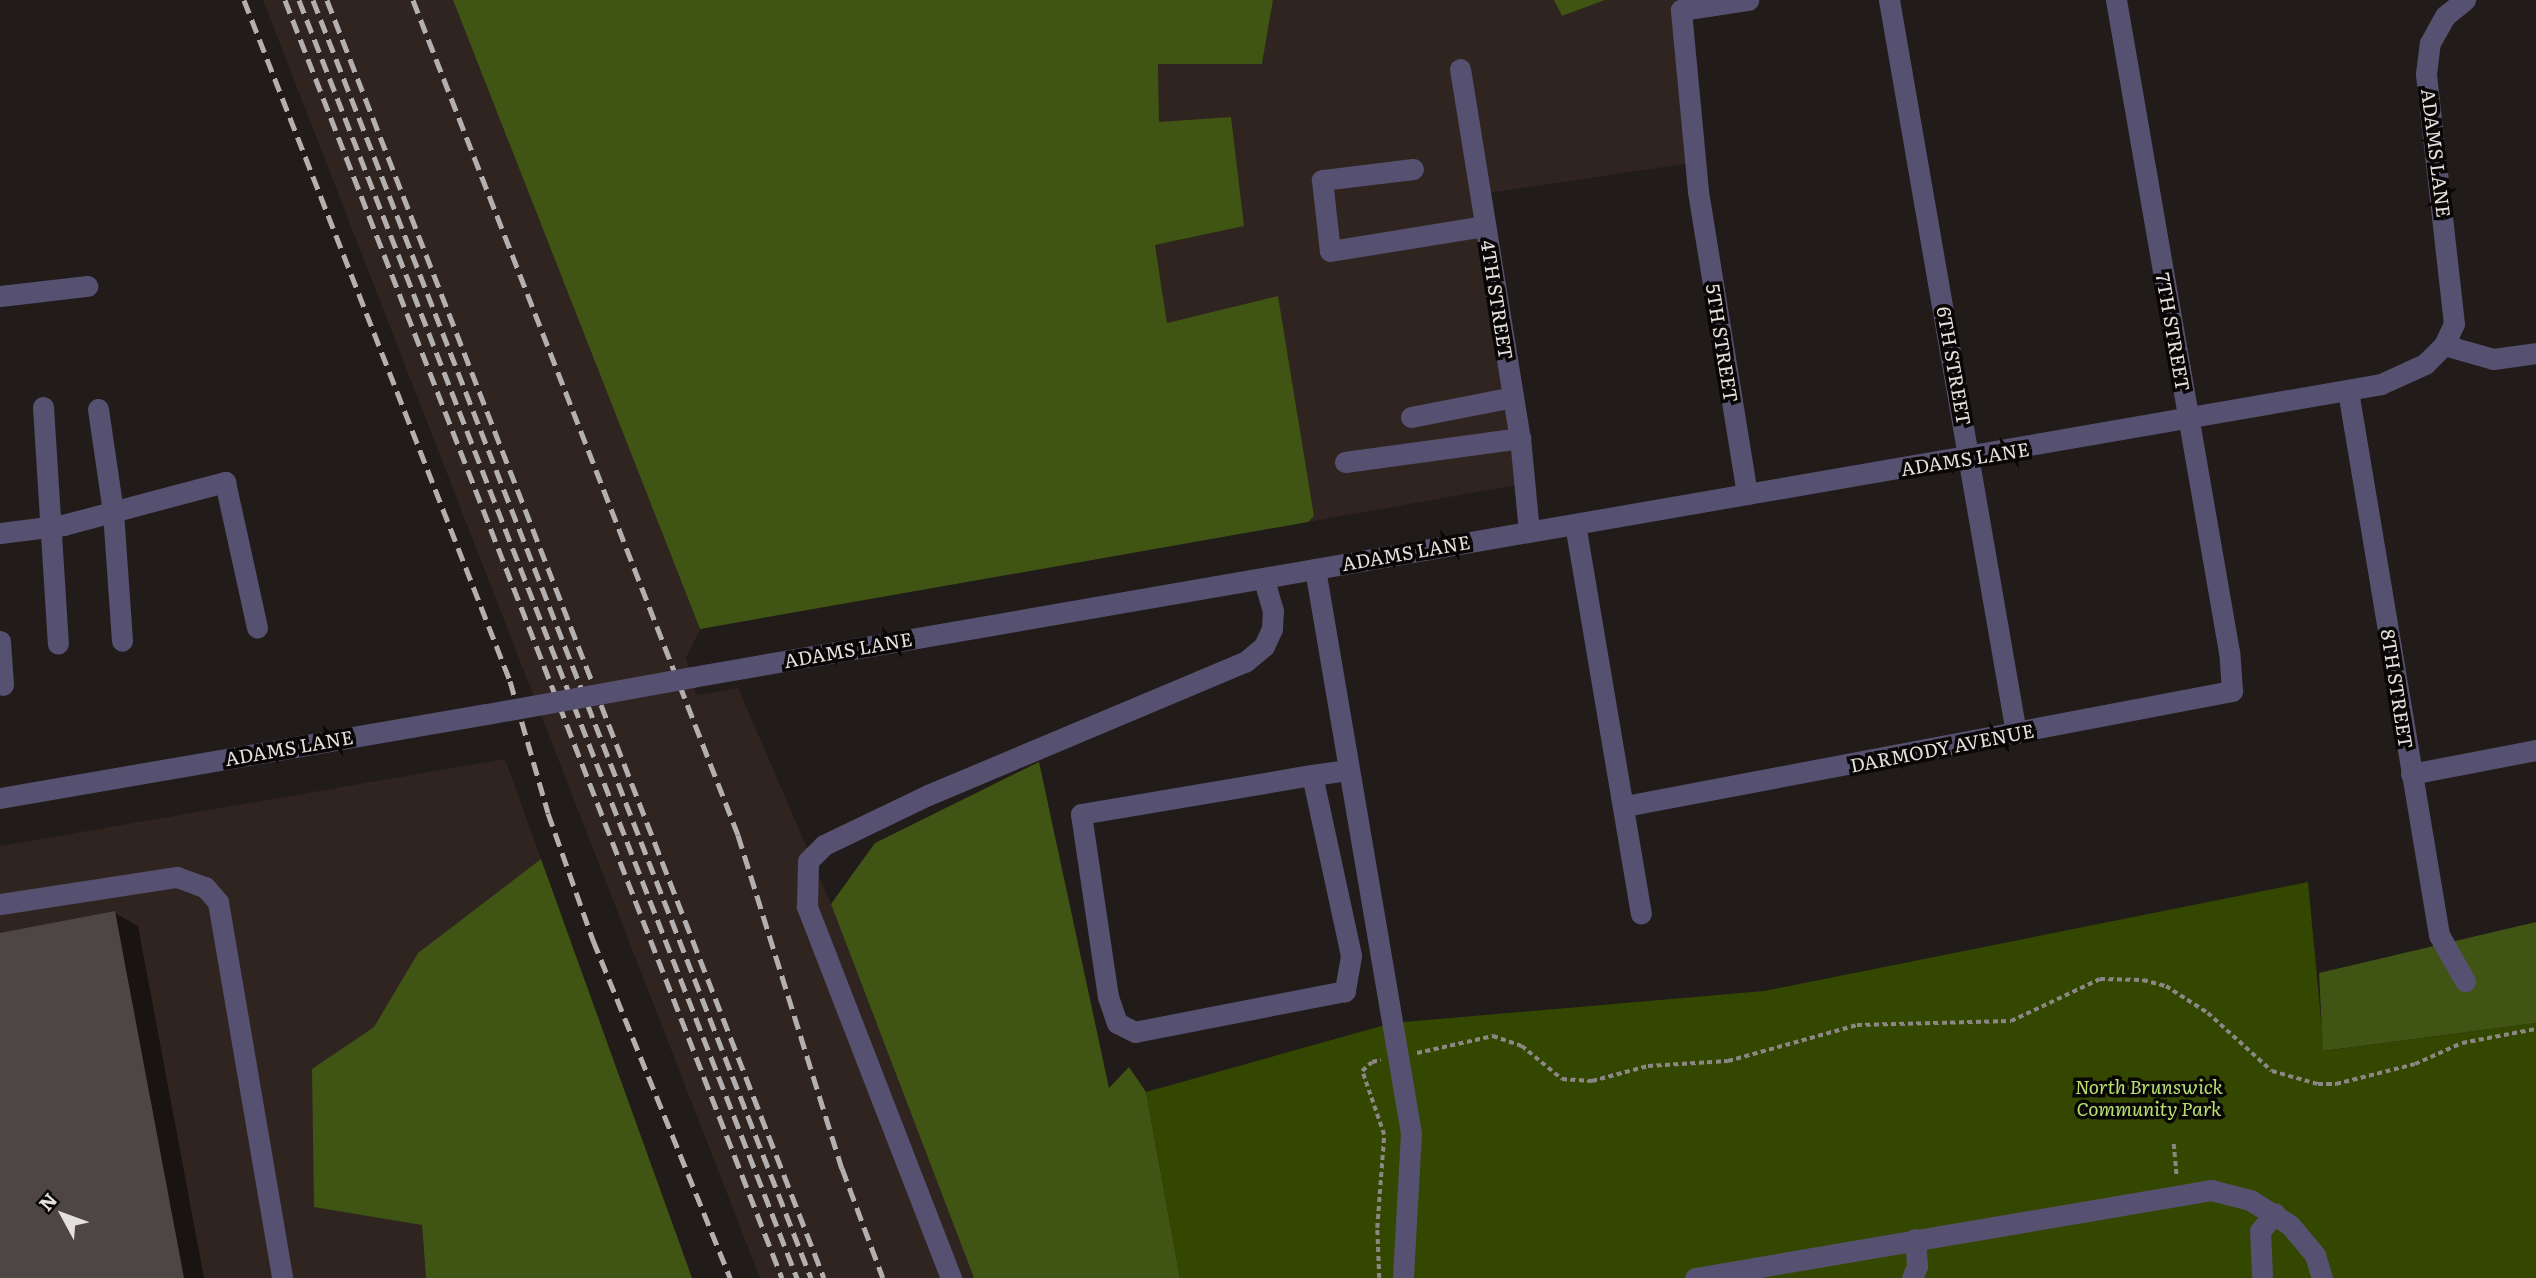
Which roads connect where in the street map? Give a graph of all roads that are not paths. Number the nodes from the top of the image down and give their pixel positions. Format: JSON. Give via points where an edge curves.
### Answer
{"nodes":[{"id":1,"x":1748,"y":0,"type":"edge"},
{"id":2,"x":1889,"y":0,"type":"edge"},
{"id":3,"x":2116,"y":0,"type":"edge"},
{"id":4,"x":2465,"y":0,"type":"edge"},
{"id":5,"x":1460,"y":69,"type":"dead end"},
{"id":6,"x":1413,"y":169,"type":"dead end"},
{"id":7,"x":1485,"y":226,"type":"junction"},
{"id":8,"x":87,"y":286,"type":"dead end"},
{"id":9,"x":0,"y":296,"type":"edge"},
{"id":10,"x":2444,"y":345,"type":"junction"},
{"id":11,"x":2536,"y":353,"type":"edge"},
{"id":12,"x":2347,"y":391,"type":"junction"},
{"id":13,"x":1513,"y":397,"type":"junction"},
{"id":14,"x":43,"y":407,"type":"dead end"},
{"id":15,"x":98,"y":409,"type":"dead end"},
{"id":16,"x":1411,"y":416,"type":"dead end"},
{"id":17,"x":2188,"y":421,"type":"junction"},
{"id":18,"x":1520,"y":438,"type":"junction"},
{"id":19,"x":1971,"y":458,"type":"junction"},
{"id":20,"x":1345,"y":462,"type":"dead end"},
{"id":21,"x":1747,"y":494,"type":"junction"},
{"id":22,"x":113,"y":512,"type":"junction"},
{"id":23,"x":1575,"y":524,"type":"junction"},
{"id":24,"x":53,"y":526,"type":"junction"},
{"id":25,"x":1529,"y":532,"type":"junction"},
{"id":26,"x":0,"y":533,"type":"edge"},
{"id":27,"x":1315,"y":569,"type":"junction"},
{"id":28,"x":1264,"y":579,"type":"junction"},
{"id":29,"x":257,"y":628,"type":"dead end"},
{"id":30,"x":0,"y":641,"type":"edge"},
{"id":31,"x":122,"y":641,"type":"dead end"},
{"id":32,"x":58,"y":644,"type":"dead end"},
{"id":33,"x":2230,"y":665,"type":"joint"},
{"id":34,"x":3,"y":685,"type":"dead end"},
{"id":35,"x":2017,"y":733,"type":"junction"},
{"id":36,"x":2536,"y":750,"type":"edge"},
{"id":37,"x":1348,"y":770,"type":"junction"},
{"id":38,"x":2411,"y":774,"type":"junction"},
{"id":39,"x":1312,"y":775,"type":"junction"},
{"id":40,"x":0,"y":799,"type":"edge"},
{"id":41,"x":1626,"y":806,"type":"junction"},
{"id":42,"x":0,"y":904,"type":"edge"},
{"id":43,"x":1641,"y":912,"type":"dead end"},
{"id":44,"x":2465,"y":981,"type":"dead end"},
{"id":45,"x":2275,"y":1213,"type":"junction"},
{"id":46,"x":1915,"y":1239,"type":"junction"},
{"id":47,"x":2262,"y":1274,"type":"dead end"},
{"id":48,"x":282,"y":1278,"type":"edge"},
{"id":49,"x":951,"y":1278,"type":"edge"},
{"id":50,"x":1403,"y":1278,"type":"edge"},
{"id":51,"x":1695,"y":1278,"type":"edge"},
{"id":52,"x":1912,"y":1278,"type":"edge"},
{"id":53,"x":2322,"y":1278,"type":"edge"}],
"edges":[{"from":1,"to":21,"type":"street","name":"5TH STREET","via":[[1681,10],[1698,191]]},
{"from":2,"to":19,"type":"street","name":"6TH STREET"},
{"from":3,"to":17,"type":"street","name":"7TH STREET"},
{"from":4,"to":10,"type":"street","name":"ADAMS LANE","via":[[2445,16],[2430,43],[2426,74],[2453,295],[2454,324]]},
{"from":5,"to":7,"type":"street","name":"4TH STREET"},
{"from":6,"to":7,"type":"street","via":[[1322,180],[1330,251]]},
{"from":7,"to":13,"type":"street","name":"4TH STREET"},
{"from":8,"to":9,"type":"street"},
{"from":10,"to":11,"type":"street","via":[[2493,359]]},
{"from":10,"to":12,"type":"street","name":"ADAMS LANE","via":[[2425,364],[2402,376]]},
{"from":12,"to":17,"type":"street","name":"ADAMS LANE"},
{"from":12,"to":38,"type":"street","name":"8TH STREET"},
{"from":13,"to":16,"type":"street"},
{"from":13,"to":18,"type":"street","name":"4TH STREET"},
{"from":14,"to":24,"type":"street"},
{"from":15,"to":22,"type":"street"},
{"from":17,"to":19,"type":"street","name":"ADAMS LANE"},
{"from":17,"to":33,"type":"street","name":"7TH STREET"},
{"from":18,"to":20,"type":"street"},
{"from":18,"to":25,"type":"street","name":"4TH STREET"},
{"from":19,"to":21,"type":"street","name":"ADAMS LANE"},
{"from":19,"to":35,"type":"street","name":"6TH STREET"},
{"from":21,"to":23,"type":"street","name":"ADAMS LANE"},
{"from":22,"to":24,"type":"street"},
{"from":22,"to":29,"type":"street","via":[[225,482]]},
{"from":22,"to":31,"type":"street"},
{"from":23,"to":25,"type":"street","name":"ADAMS LANE"},
{"from":23,"to":41,"type":"street"},
{"from":24,"to":26,"type":"street"},
{"from":24,"to":32,"type":"street"},
{"from":25,"to":27,"type":"street","name":"ADAMS LANE"},
{"from":27,"to":28,"type":"street","name":"ADAMS LANE"},
{"from":27,"to":37,"type":"street"},
{"from":28,"to":40,"type":"street","name":"ADAMS LANE","bridge":true},
{"from":28,"to":49,"type":"street","via":[[1273,611],[1272,629],[1264,646],[1245,662],[928,795],[824,845],[808,861],[807,906]]},
{"from":30,"to":34,"type":"street"},
{"from":33,"to":35,"type":"street","name":"DARMODY AVENUE","via":[[2232,691]]},
{"from":35,"to":41,"type":"street","name":"DARMODY AVENUE"},
{"from":36,"to":38,"type":"street"},
{"from":37,"to":39,"type":"street"},
{"from":37,"to":50,"type":"street","via":[[1411,1133]]},
{"from":38,"to":44,"type":"street","name":"8TH STREET","via":[[2439,935]]},
{"from":39,"to":39,"type":"street","via":[[1351,956],[1345,991],[1135,1032],[1117,1023],[1108,997],[1081,814]]},
{"from":41,"to":43,"type":"street"},
{"from":42,"to":48,"type":"street","via":[[177,877],[205,887],[218,902]]},
{"from":45,"to":46,"type":"street","via":[[2233,1193],[2179,1193]]},
{"from":45,"to":47,"type":"street","via":[[2260,1231]]},
{"from":45,"to":53,"type":"street","via":[[2306,1242]]},
{"from":46,"to":51,"type":"street"},
{"from":46,"to":52,"type":"street","via":[[1917,1266]]}]}
